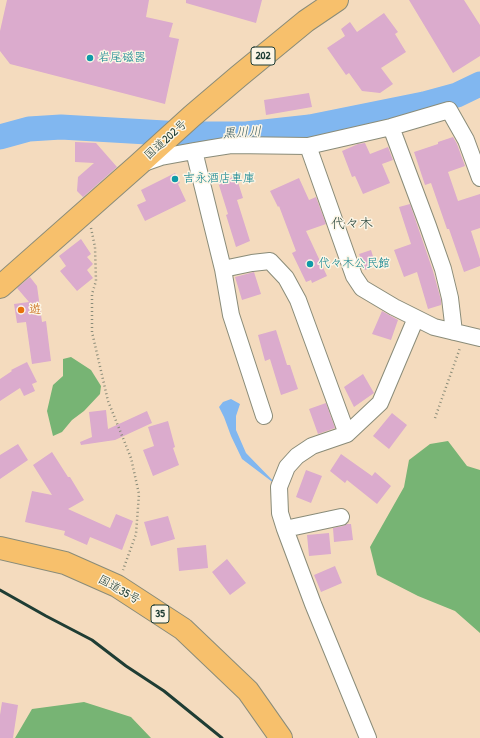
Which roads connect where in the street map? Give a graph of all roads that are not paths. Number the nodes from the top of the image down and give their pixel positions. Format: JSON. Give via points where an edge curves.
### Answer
{"nodes":[{"id":1,"x":337,"y":0,"type":"edge"},
{"id":2,"x":391,"y":127,"type":"junction"},
{"id":3,"x":308,"y":146,"type":"junction"},
{"id":4,"x":194,"y":151,"type":"junction"},
{"id":5,"x":138,"y":165,"type":"junction"},
{"id":6,"x":480,"y":178,"type":"edge"},
{"id":7,"x":222,"y":269,"type":"junction"},
{"id":8,"x":0,"y":287,"type":"edge"},
{"id":9,"x":416,"y":318,"type":"junction"},
{"id":10,"x":458,"y":338,"type":"junction"},
{"id":11,"x":480,"y":338,"type":"edge"},
{"id":12,"x":264,"y":416,"type":"dead end"},
{"id":13,"x":347,"y":434,"type":"junction"},
{"id":14,"x":341,"y":517,"type":"dead end"},
{"id":15,"x":285,"y":529,"type":"junction"},
{"id":16,"x":0,"y":548,"type":"edge"},
{"id":17,"x":281,"y":738,"type":"edge"},
{"id":18,"x":368,"y":738,"type":"edge"}],
"edges":[{"from":1,"to":5,"type":"highway","name":"国道202号","number":"202","via":[[306,21],[192,116]]},
{"from":2,"to":3,"type":"street"},
{"from":2,"to":6,"type":"street","via":[[449,110],[466,140]]},
{"from":2,"to":10,"type":"street","via":[[443,269]]},
{"from":3,"to":4,"type":"street","via":[[231,145]]},
{"from":3,"to":9,"type":"street","via":[[354,276],[362,288]]},
{"from":4,"to":5,"type":"street","via":[[161,157]]},
{"from":4,"to":7,"type":"street"},
{"from":5,"to":8,"type":"highway","name":"国道202号","number":"202"},
{"from":7,"to":12,"type":"street","via":[[231,315]]},
{"from":7,"to":13,"type":"street","via":[[270,261],[286,278],[298,300]]},
{"from":9,"to":10,"type":"street"},
{"from":9,"to":13,"type":"street","via":[[380,403]]},
{"from":10,"to":11,"type":"street"},
{"from":13,"to":15,"type":"street","via":[[312,446],[287,467],[279,487],[280,512]]},
{"from":14,"to":15,"type":"street"},
{"from":15,"to":18,"type":"street"},
{"from":16,"to":17,"type":"highway","name":"国道35号","number":"35","via":[[65,563],[117,586],[183,629],[248,691]]}]}
